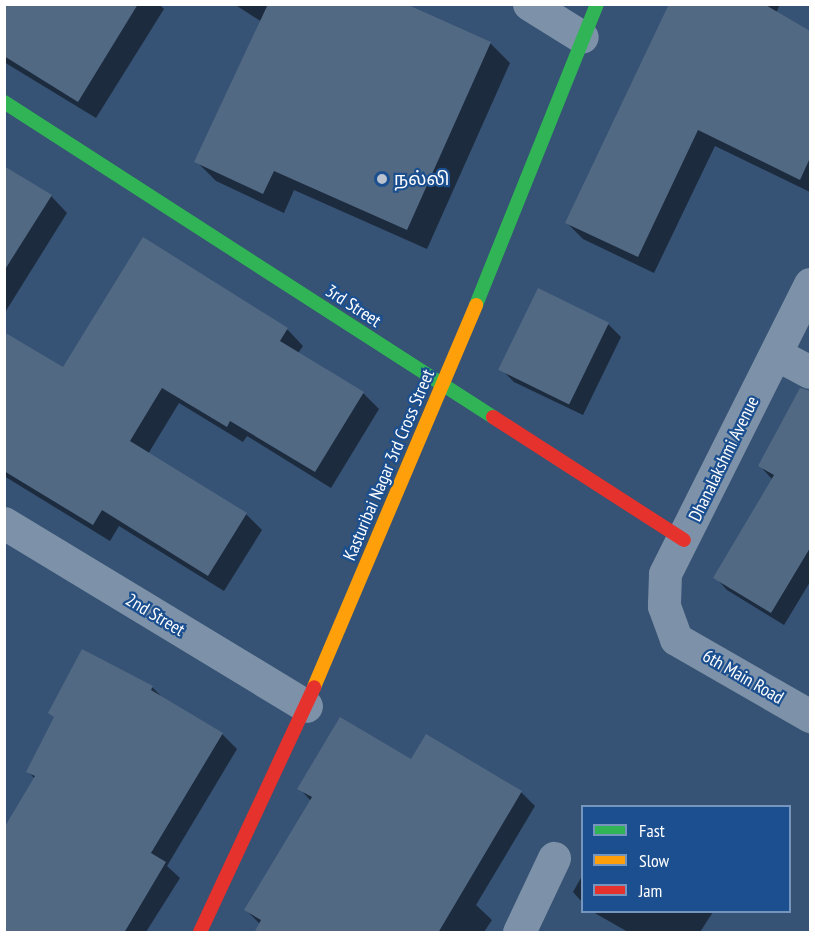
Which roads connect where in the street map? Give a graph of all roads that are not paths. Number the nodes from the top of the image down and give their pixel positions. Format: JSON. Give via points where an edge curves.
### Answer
{"nodes":[{"id":1,"x":529,"y":4,"type":"edge"},
{"id":2,"x":597,"y":4,"type":"edge"},
{"id":3,"x":582,"y":37,"type":"junction"},
{"id":4,"x":4,"y":102,"type":"edge"},
{"id":5,"x":810,"y":284,"type":"edge"},
{"id":6,"x":776,"y":354,"type":"junction"},
{"id":7,"x":810,"y":372,"type":"edge"},
{"id":8,"x":443,"y":386,"type":"junction"},
{"id":9,"x":4,"y":523,"type":"edge"},
{"id":10,"x":684,"y":540,"type":"junction"},
{"id":11,"x":676,"y":639,"type":"joint"},
{"id":12,"x":306,"y":706,"type":"junction"},
{"id":13,"x":810,"y":716,"type":"edge"},
{"id":14,"x":554,"y":858,"type":"dead end"},
{"id":15,"x":200,"y":933,"type":"edge"},
{"id":16,"x":519,"y":933,"type":"edge"}],
"edges":[{"from":1,"to":3,"type":"street"},
{"from":2,"to":3,"type":"street","name":"Kasturibai Nagar 3rd Cross Street"},
{"from":3,"to":8,"type":"street","name":"Kasturibai Nagar 3rd Cross Street"},
{"from":4,"to":8,"type":"street","name":"3rd Street"},
{"from":5,"to":6,"type":"street","name":"Dhanalakshmi Avenue"},
{"from":6,"to":7,"type":"street"},
{"from":6,"to":10,"type":"street","name":"Dhanalakshmi Avenue"},
{"from":8,"to":10,"type":"street","name":"3rd Street"},
{"from":8,"to":12,"type":"street","name":"Kasturibai Nagar 3rd Cross Street"},
{"from":9,"to":12,"type":"street","name":"2nd Street"},
{"from":10,"to":11,"type":"street","name":"Dhanalakshmi Avenue","via":[[665,574],[664,606]]},
{"from":11,"to":13,"type":"street","name":"6th Main Road"},
{"from":12,"to":15,"type":"street","name":"Kasturibai Nagar 3rd Cross Street"},
{"from":14,"to":16,"type":"street"}]}
